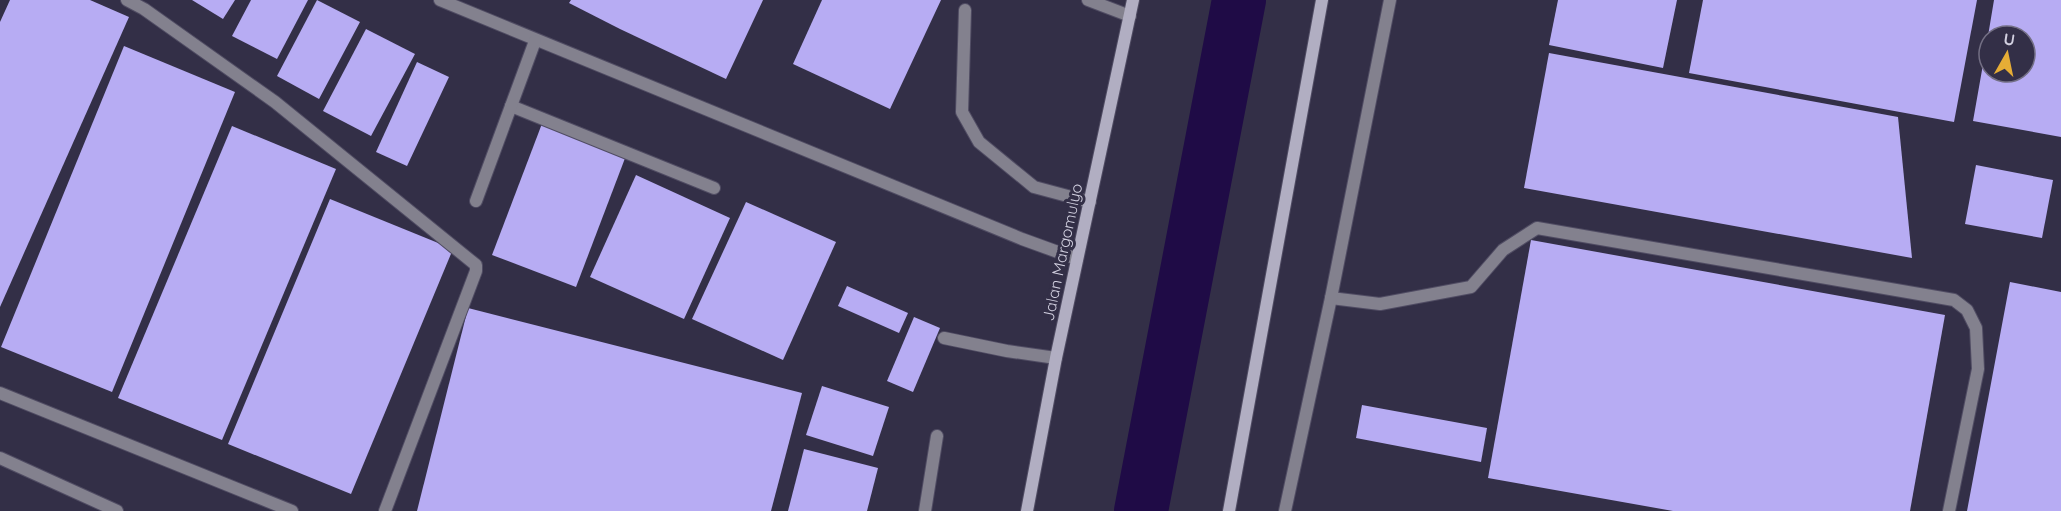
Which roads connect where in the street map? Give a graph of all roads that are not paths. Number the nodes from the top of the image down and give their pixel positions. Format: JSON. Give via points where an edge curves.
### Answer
{"nodes":[{"id":1,"x":127,"y":0,"type":"edge"},
{"id":2,"x":440,"y":0,"type":"edge"},
{"id":3,"x":1088,"y":0,"type":"edge"},
{"id":4,"x":1133,"y":0,"type":"edge"},
{"id":5,"x":1322,"y":0,"type":"edge"},
{"id":6,"x":1390,"y":0,"type":"edge"},
{"id":7,"x":965,"y":10,"type":"dead end"},
{"id":8,"x":1130,"y":16,"type":"junction"},
{"id":9,"x":536,"y":40,"type":"junction"},
{"id":10,"x":511,"y":106,"type":"junction"},
{"id":11,"x":714,"y":188,"type":"dead end"},
{"id":12,"x":476,"y":201,"type":"dead end"},
{"id":13,"x":1090,"y":202,"type":"junction"},
{"id":14,"x":1077,"y":259,"type":"junction"},
{"id":15,"x":1331,"y":298,"type":"junction"},
{"id":16,"x":944,"y":338,"type":"dead end"},
{"id":17,"x":1056,"y":358,"type":"junction"},
{"id":18,"x":0,"y":393,"type":"edge"},
{"id":19,"x":937,"y":436,"type":"dead end"},
{"id":20,"x":0,"y":458,"type":"edge"},
{"id":21,"x":117,"y":511,"type":"edge"},
{"id":22,"x":292,"y":511,"type":"edge"},
{"id":23,"x":385,"y":511,"type":"edge"},
{"id":24,"x":925,"y":511,"type":"edge"},
{"id":25,"x":1026,"y":511,"type":"edge"},
{"id":26,"x":1228,"y":511,"type":"edge"},
{"id":27,"x":1286,"y":511,"type":"edge"},
{"id":28,"x":1949,"y":511,"type":"edge"}],
"edges":[{"from":1,"to":23,"type":"lane","via":[[275,102],[476,265]]},
{"from":2,"to":9,"type":"lane"},
{"from":3,"to":8,"type":"lane"},
{"from":4,"to":8,"type":"main road","name":"Jalan Margomulyo"},
{"from":5,"to":26,"type":"main road"},
{"from":6,"to":15,"type":"lane"},
{"from":7,"to":13,"type":"lane","via":[[962,112],[979,142],[1035,187]]},
{"from":8,"to":13,"type":"main road","name":"Jalan Margomulyo"},
{"from":9,"to":10,"type":"lane"},
{"from":9,"to":14,"type":"lane"},
{"from":10,"to":11,"type":"lane"},
{"from":10,"to":12,"type":"lane"},
{"from":13,"to":14,"type":"main road","name":"Jalan Margomulyo"},
{"from":14,"to":17,"type":"main road","name":"Jalan Margomulyo"},
{"from":15,"to":27,"type":"lane"},
{"from":15,"to":28,"type":"lane","via":[[1380,304],[1471,287],[1503,250],[1537,228],[1954,300],[1967,310],[1976,328],[1978,369]]},
{"from":16,"to":17,"type":"lane"},
{"from":17,"to":25,"type":"main road","name":"Jalan Margomulyo"},
{"from":18,"to":22,"type":"lane"},
{"from":19,"to":24,"type":"lane"},
{"from":20,"to":21,"type":"lane"}]}
